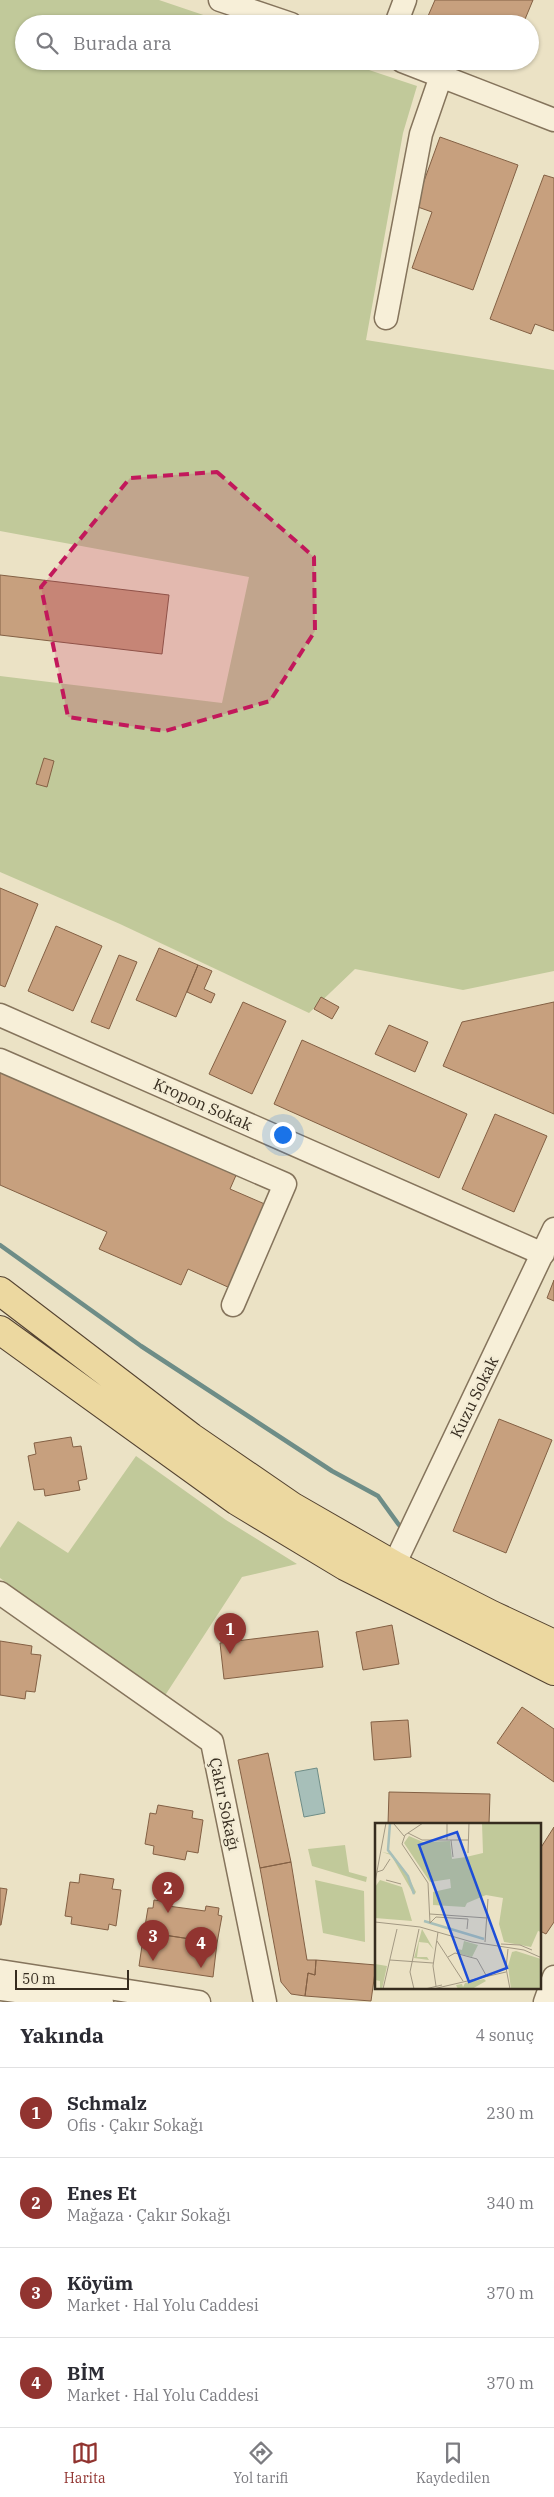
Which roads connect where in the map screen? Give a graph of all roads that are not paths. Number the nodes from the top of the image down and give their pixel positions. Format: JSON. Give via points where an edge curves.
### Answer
{"nodes":[{"id":1,"x":220,"y":0,"type":"edge"},
{"id":2,"x":406,"y":0,"type":"edge"},
{"id":3,"x":264,"y":15,"type":"edge"},
{"id":4,"x":400,"y":15,"type":"edge"},
{"id":5,"x":425,"y":70,"type":"edge"},
{"id":6,"x":441,"y":76,"type":"junction"},
{"id":7,"x":554,"y":120,"type":"edge"},
{"id":8,"x":386,"y":318,"type":"dead end"},
{"id":9,"x":0,"y":1015,"type":"edge"},
{"id":10,"x":0,"y":1060,"type":"edge"},
{"id":11,"x":554,"y":1229,"type":"edge"},
{"id":12,"x":543,"y":1254,"type":"junction"},
{"id":13,"x":0,"y":1292,"type":"edge"},
{"id":14,"x":234,"y":1305,"type":"dead end"},
{"id":15,"x":0,"y":1330,"type":"edge"},
{"id":16,"x":394,"y":1564,"type":"junction"},
{"id":17,"x":0,"y":1593,"type":"edge"},
{"id":18,"x":554,"y":1644,"type":"edge"},
{"id":19,"x":554,"y":1672,"type":"edge"},
{"id":20,"x":0,"y":1971,"type":"edge"},
{"id":21,"x":554,"y":1977,"type":"edge"},
{"id":22,"x":0,"y":1989,"type":"edge"},
{"id":23,"x":102,"y":2002,"type":"edge"},
{"id":24,"x":199,"y":2002,"type":"edge"},
{"id":25,"x":265,"y":2002,"type":"edge"},
{"id":26,"x":545,"y":2002,"type":"edge"}],
"edges":[{"from":1,"to":3,"type":"street"},
{"from":2,"to":4,"type":"street"},
{"from":5,"to":6,"type":"street"},
{"from":6,"to":7,"type":"street"},
{"from":6,"to":8,"type":"street","via":[[420,134]]},
{"from":9,"to":12,"type":"street","name":"Kropon Sokak"},
{"from":10,"to":14,"type":"street","via":[[285,1184]]},
{"from":11,"to":12,"type":"street","name":"Kuzu Sokak"},
{"from":12,"to":16,"type":"street","name":"Kuzu Sokak"},
{"from":13,"to":16,"type":"main road","via":[[244,1475],[293,1507]]},
{"from":15,"to":19,"type":"main road","via":[[237,1501],[345,1566]]},
{"from":16,"to":18,"type":"main road"},
{"from":17,"to":25,"type":"street","name":"Çakır Sokağı","via":[[212,1742]]},
{"from":20,"to":24,"type":"street"},
{"from":21,"to":26,"type":"street"},
{"from":22,"to":23,"type":"street"}]}
